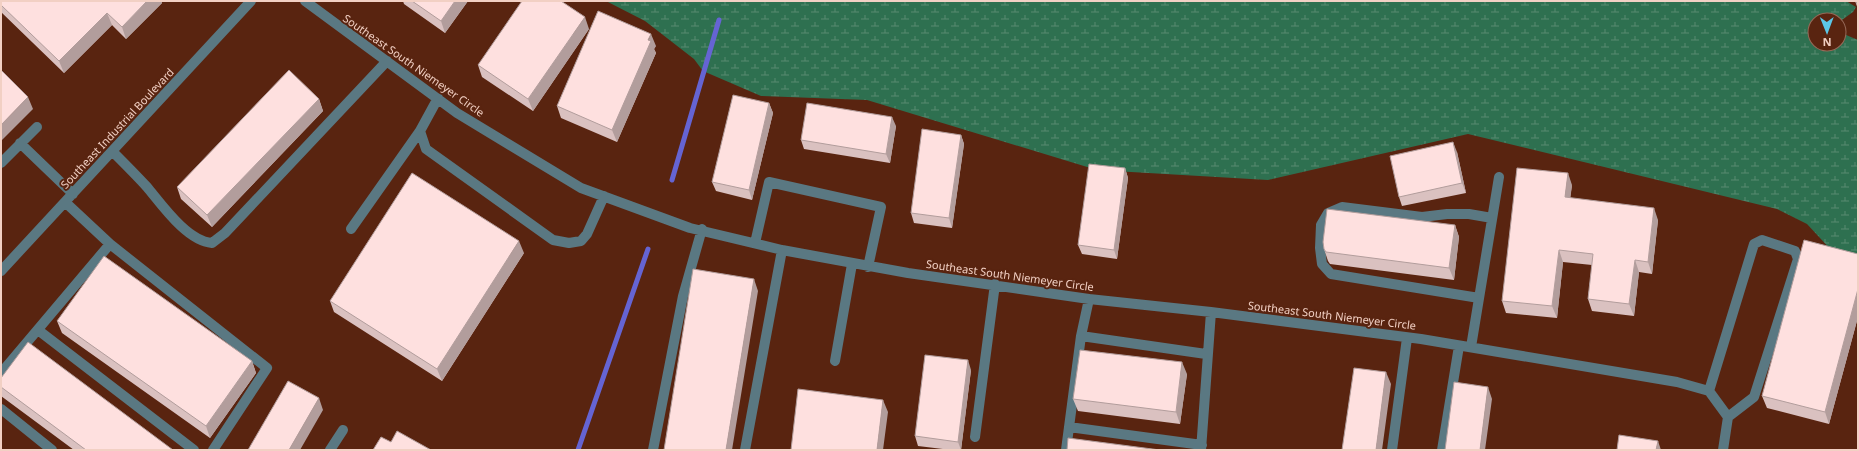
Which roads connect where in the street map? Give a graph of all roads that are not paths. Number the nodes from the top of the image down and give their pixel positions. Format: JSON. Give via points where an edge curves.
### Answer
{"nodes":[{"id":1,"x":251,"y":1,"type":"edge"},
{"id":2,"x":305,"y":1,"type":"edge"},
{"id":3,"x":387,"y":61,"type":"junction"},
{"id":4,"x":438,"y":98,"type":"junction"},
{"id":5,"x":37,"y":127,"type":"dead end"},
{"id":6,"x":420,"y":131,"type":"junction"},
{"id":7,"x":20,"y":143,"type":"junction"},
{"id":8,"x":112,"y":151,"type":"junction"},
{"id":9,"x":1,"y":162,"type":"edge"},
{"id":10,"x":1499,"y":177,"type":"dead end"},
{"id":11,"x":73,"y":194,"type":"junction"},
{"id":12,"x":604,"y":196,"type":"junction"},
{"id":13,"x":65,"y":202,"type":"junction"},
{"id":14,"x":1492,"y":218,"type":"junction"},
{"id":15,"x":351,"y":229,"type":"dead end"},
{"id":16,"x":702,"y":230,"type":"junction"},
{"id":17,"x":755,"y":243,"type":"junction"},
{"id":18,"x":110,"y":244,"type":"junction"},
{"id":19,"x":782,"y":250,"type":"junction"},
{"id":20,"x":852,"y":264,"type":"junction"},
{"id":21,"x":868,"y":267,"type":"junction"},
{"id":22,"x":1,"y":271,"type":"edge"},
{"id":23,"x":995,"y":284,"type":"junction"},
{"id":24,"x":1479,"y":298,"type":"junction"},
{"id":25,"x":1089,"y":299,"type":"junction"},
{"id":26,"x":1211,"y":312,"type":"junction"},
{"id":27,"x":38,"y":330,"type":"junction"},
{"id":28,"x":1081,"y":336,"type":"junction"},
{"id":29,"x":1407,"y":338,"type":"junction"},
{"id":30,"x":1459,"y":346,"type":"junction"},
{"id":31,"x":1471,"y":348,"type":"junction"},
{"id":32,"x":1206,"y":354,"type":"junction"},
{"id":33,"x":835,"y":361,"type":"dead end"},
{"id":34,"x":1,"y":373,"type":"edge"},
{"id":35,"x":1709,"y":391,"type":"junction"},
{"id":36,"x":1,"y":409,"type":"edge"},
{"id":37,"x":1728,"y":417,"type":"junction"},
{"id":38,"x":1069,"y":427,"type":"junction"},
{"id":39,"x":342,"y":430,"type":"dead end"},
{"id":40,"x":975,"y":437,"type":"dead end"},
{"id":41,"x":1201,"y":447,"type":"edge"},
{"id":42,"x":52,"y":450,"type":"edge"},
{"id":43,"x":194,"y":450,"type":"edge"},
{"id":44,"x":213,"y":450,"type":"edge"},
{"id":45,"x":330,"y":450,"type":"edge"},
{"id":46,"x":653,"y":450,"type":"edge"},
{"id":47,"x":745,"y":450,"type":"edge"},
{"id":48,"x":1066,"y":450,"type":"edge"},
{"id":49,"x":1392,"y":450,"type":"edge"},
{"id":50,"x":1442,"y":450,"type":"edge"},
{"id":51,"x":1723,"y":450,"type":"edge"}],
"edges":[{"from":1,"to":8,"type":"street","name":"Southeast Industrial Boulevard"},
{"from":2,"to":3,"type":"street","name":"Southeast South Niemeyer Circle"},
{"from":3,"to":4,"type":"street","name":"Southeast South Niemeyer Circle"},
{"from":3,"to":8,"type":"street","via":[[225,233],[212,243],[205,242],[188,231],[161,206],[148,188]]},
{"from":4,"to":6,"type":"street"},
{"from":4,"to":12,"type":"street","name":"Southeast South Niemeyer Circle","via":[[458,113],[581,188]]},
{"from":5,"to":7,"type":"street"},
{"from":6,"to":12,"type":"street","via":[[426,149],[553,240],[581,242]]},
{"from":6,"to":15,"type":"street"},
{"from":7,"to":9,"type":"street"},
{"from":7,"to":11,"type":"street"},
{"from":8,"to":11,"type":"street","name":"Southeast Industrial Boulevard"},
{"from":10,"to":14,"type":"street"},
{"from":11,"to":13,"type":"street","name":"Southeast Industrial Boulevard"},
{"from":12,"to":16,"type":"street","name":"Southeast South Niemeyer Circle","via":[[690,228]]},
{"from":13,"to":18,"type":"street"},
{"from":13,"to":22,"type":"street","name":"Southeast Industrial Boulevard"},
{"from":14,"to":24,"type":"street"},
{"from":14,"to":24,"type":"street","via":[[1462,214],[1422,217],[1342,207],[1328,213],[1321,225],[1322,264],[1331,274]]},
{"from":16,"to":17,"type":"street","name":"Southeast South Niemeyer Circle"},
{"from":16,"to":46,"type":"street","via":[[683,296]]},
{"from":17,"to":19,"type":"street","name":"Southeast South Niemeyer Circle"},
{"from":17,"to":21,"type":"street","via":[[769,182],[882,207]]},
{"from":18,"to":27,"type":"street"},
{"from":18,"to":44,"type":"street","via":[[267,368]]},
{"from":19,"to":20,"type":"street","name":"Southeast South Niemeyer Circle"},
{"from":19,"to":47,"type":"street"},
{"from":20,"to":21,"type":"street","name":"Southeast South Niemeyer Circle"},
{"from":20,"to":33,"type":"street"},
{"from":21,"to":23,"type":"street","name":"Southeast South Niemeyer Circle"},
{"from":23,"to":25,"type":"street","name":"Southeast South Niemeyer Circle"},
{"from":23,"to":40,"type":"street"},
{"from":24,"to":31,"type":"street"},
{"from":25,"to":26,"type":"street","name":"Southeast South Niemeyer Circle"},
{"from":25,"to":28,"type":"street"},
{"from":26,"to":29,"type":"street","name":"Southeast South Niemeyer Circle"},
{"from":26,"to":32,"type":"street"},
{"from":27,"to":34,"type":"street"},
{"from":27,"to":43,"type":"street"},
{"from":28,"to":32,"type":"street"},
{"from":28,"to":38,"type":"street"},
{"from":29,"to":30,"type":"street","name":"Southeast South Niemeyer Circle"},
{"from":29,"to":49,"type":"street"},
{"from":30,"to":31,"type":"street","name":"Southeast South Niemeyer Circle"},
{"from":30,"to":50,"type":"street"},
{"from":31,"to":35,"type":"street","name":"Southeast South Niemeyer Circle","via":[[1677,382]]},
{"from":32,"to":41,"type":"street"},
{"from":35,"to":37,"type":"street"},
{"from":35,"to":37,"type":"street","via":[[1754,244],[1762,240],[1795,251],[1798,258],[1754,397]]},
{"from":36,"to":42,"type":"street"},
{"from":37,"to":51,"type":"street"},
{"from":38,"to":41,"type":"street"},
{"from":38,"to":48,"type":"street"},
{"from":39,"to":45,"type":"street"}]}
